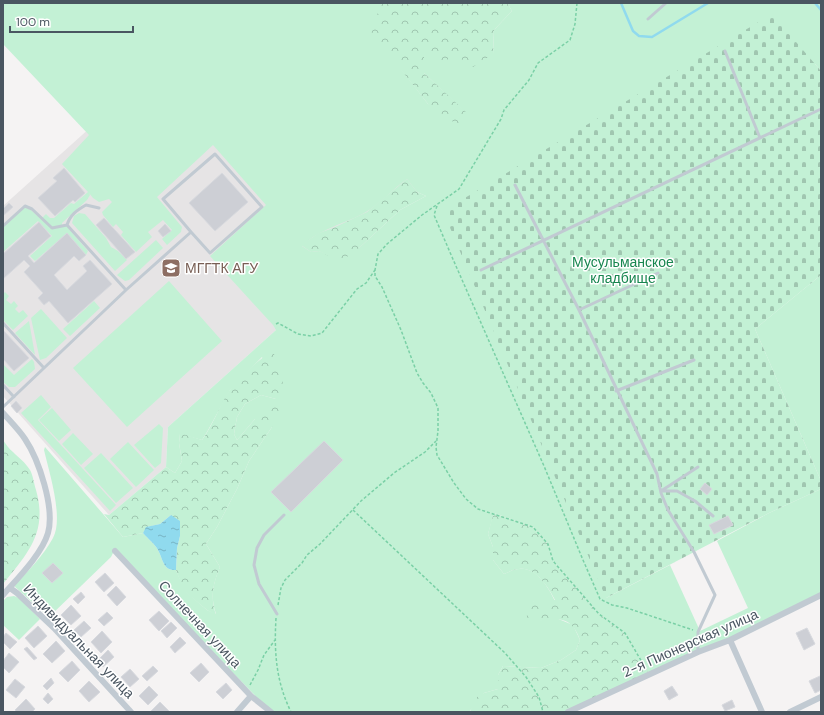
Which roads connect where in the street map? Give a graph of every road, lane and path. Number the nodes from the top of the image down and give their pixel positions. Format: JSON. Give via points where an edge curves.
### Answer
{"nodes":[{"id":1,"x":577,"y":3,"type":"edge"},
{"id":2,"x":666,"y":3,"type":"edge"},
{"id":3,"x":648,"y":18,"type":"dead end"},
{"id":4,"x":725,"y":51,"type":"dead end"},
{"id":5,"x":821,"y":110,"type":"edge"},
{"id":6,"x":760,"y":138,"type":"junction"},
{"id":7,"x":515,"y":185,"type":"dead end"},
{"id":8,"x":437,"y":206,"type":"junction"},
{"id":9,"x":99,"y":208,"type":"dead end"},
{"id":10,"x":67,"y":225,"type":"junction"},
{"id":11,"x":3,"y":226,"type":"edge"},
{"id":12,"x":191,"y":232,"type":"junction"},
{"id":13,"x":543,"y":240,"type":"junction"},
{"id":14,"x":375,"y":270,"type":"junction"},
{"id":15,"x":481,"y":270,"type":"dead end"},
{"id":16,"x":658,"y":273,"type":"dead end"},
{"id":17,"x":126,"y":290,"type":"junction"},
{"id":18,"x":579,"y":310,"type":"junction"},
{"id":19,"x":3,"y":323,"type":"edge"},
{"id":20,"x":276,"y":324,"type":"dead end"},
{"id":21,"x":694,"y":360,"type":"dead end"},
{"id":22,"x":44,"y":368,"type":"junction"},
{"id":23,"x":3,"y":385,"type":"edge"},
{"id":24,"x":616,"y":391,"type":"junction"},
{"id":25,"x":14,"y":397,"type":"junction"},
{"id":26,"x":3,"y":407,"type":"edge"},
{"id":27,"x":3,"y":413,"type":"edge"},
{"id":28,"x":436,"y":441,"type":"junction"},
{"id":29,"x":698,"y":467,"type":"dead end"},
{"id":30,"x":661,"y":491,"type":"junction"},
{"id":31,"x":353,"y":510,"type":"junction"},
{"id":32,"x":284,"y":515,"type":"dead end"},
{"id":33,"x":713,"y":516,"type":"dead end"},
{"id":34,"x":114,"y":551,"type":"dead end"},
{"id":35,"x":10,"y":588,"type":"junction"},
{"id":36,"x":3,"y":595,"type":"edge"},
{"id":37,"x":821,"y":595,"type":"edge"},
{"id":38,"x":277,"y":614,"type":"junction"},
{"id":39,"x":698,"y":632,"type":"junction"},
{"id":40,"x":275,"y":640,"type":"junction"},
{"id":41,"x":730,"y":640,"type":"junction"},
{"id":42,"x":698,"y":652,"type":"junction"},
{"id":43,"x":649,"y":674,"type":"junction"},
{"id":44,"x":245,"y":689,"type":"junction"},
{"id":45,"x":251,"y":696,"type":"junction"},
{"id":46,"x":821,"y":697,"type":"edge"},
{"id":47,"x":131,"y":712,"type":"edge"},
{"id":48,"x":237,"y":712,"type":"edge"},
{"id":49,"x":271,"y":712,"type":"edge"},
{"id":50,"x":291,"y":712,"type":"edge"},
{"id":51,"x":543,"y":712,"type":"edge"},
{"id":52,"x":568,"y":712,"type":"edge"},
{"id":53,"x":762,"y":712,"type":"edge"},
{"id":54,"x":790,"y":712,"type":"edge"}],
"edges":[{"from":1,"to":8,"type":"path","via":[[570,40],[538,63],[529,80],[504,110],[459,189]]},
{"from":2,"to":3,"type":"lane"},
{"from":4,"to":6,"type":"lane"},
{"from":5,"to":6,"type":"lane"},
{"from":6,"to":13,"type":"lane"},
{"from":7,"to":13,"type":"lane"},
{"from":8,"to":14,"type":"path","via":[[387,244],[378,254]]},
{"from":8,"to":39,"type":"path","via":[[434,215],[600,600]]},
{"from":9,"to":10,"type":"lane","via":[[86,205],[77,210]]},
{"from":10,"to":11,"type":"lane","via":[[52,228],[32,209],[25,206]]},
{"from":10,"to":17,"type":"lane"},
{"from":12,"to":12,"type":"lane","via":[[163,199],[215,154],[262,207],[210,253]]},
{"from":12,"to":17,"type":"lane"},
{"from":13,"to":15,"type":"lane"},
{"from":13,"to":18,"type":"lane"},
{"from":14,"to":20,"type":"path","via":[[322,333],[311,336],[298,334]]},
{"from":14,"to":28,"type":"path","via":[[375,276],[401,330],[417,373],[438,408]]},
{"from":16,"to":18,"type":"lane"},
{"from":17,"to":22,"type":"lane"},
{"from":18,"to":24,"type":"lane"},
{"from":19,"to":22,"type":"lane"},
{"from":21,"to":24,"type":"lane"},
{"from":22,"to":25,"type":"lane"},
{"from":23,"to":25,"type":"lane"},
{"from":24,"to":30,"type":"lane","via":[[657,474]]},
{"from":25,"to":26,"type":"lane"},
{"from":27,"to":35,"type":"street","via":[[25,439],[38,464],[47,493],[49,514],[48,532],[43,544]]},
{"from":28,"to":31,"type":"path","via":[[425,452],[394,473]]},
{"from":28,"to":43,"type":"path","via":[[437,455],[466,499],[478,508],[533,527],[548,544],[553,561],[582,595],[600,614],[625,633]]},
{"from":29,"to":30,"type":"lane"},
{"from":30,"to":33,"type":"lane","via":[[677,491],[695,501]]},
{"from":30,"to":39,"type":"lane","via":[[668,510],[694,552],[715,595]]},
{"from":31,"to":38,"type":"path","via":[[285,580],[281,588]]},
{"from":31,"to":51,"type":"path","via":[[505,653],[539,697]]},
{"from":32,"to":38,"type":"lane","via":[[264,535],[254,565],[259,584]]},
{"from":34,"to":44,"type":"street","name":"Солнечная улица"},
{"from":35,"to":36,"type":"street"},
{"from":35,"to":47,"type":"street","name":"Индивидуальная улица","via":[[54,628]]},
{"from":37,"to":41,"type":"street","name":"2-я Пионерская улица"},
{"from":38,"to":40,"type":"path"},
{"from":39,"to":42,"type":"lane"},
{"from":40,"to":44,"type":"path"},
{"from":40,"to":50,"type":"path","via":[[276,666]]},
{"from":41,"to":42,"type":"street","name":"2-я Пионерская улица"},
{"from":41,"to":53,"type":"street"},
{"from":42,"to":43,"type":"street","name":"2-я Пионерская улица"},
{"from":43,"to":52,"type":"street","name":"2-я Пионерская улица"},
{"from":44,"to":45,"type":"street","name":"Солнечная улица"},
{"from":45,"to":48,"type":"street"},
{"from":45,"to":49,"type":"street","name":"Солнечная улица"},
{"from":46,"to":54,"type":"street"}]}
